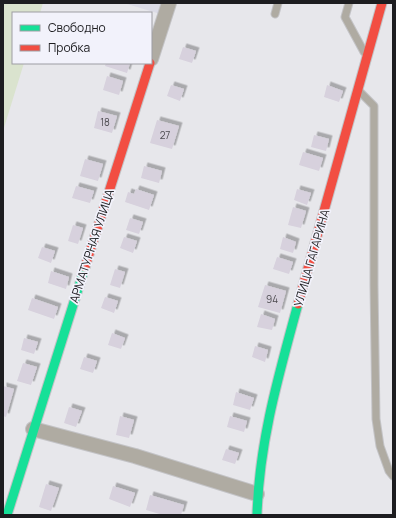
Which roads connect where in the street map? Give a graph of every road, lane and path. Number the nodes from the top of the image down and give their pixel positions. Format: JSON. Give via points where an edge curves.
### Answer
{"nodes":[{"id":1,"x":169,"y":3,"type":"edge"},
{"id":2,"x":278,"y":3,"type":"edge"},
{"id":3,"x":349,"y":3,"type":"edge"},
{"id":4,"x":382,"y":3,"type":"edge"},
{"id":5,"x":275,"y":14,"type":"dead end"},
{"id":6,"x":152,"y":57,"type":"edge"},
{"id":7,"x":368,"y":58,"type":"junction"},
{"id":8,"x":150,"y":64,"type":"edge"},
{"id":9,"x":358,"y":90,"type":"junction"},
{"id":10,"x":33,"y":429,"type":"junction"},
{"id":11,"x":393,"y":476,"type":"edge"},
{"id":12,"x":257,"y":494,"type":"junction"},
{"id":13,"x":7,"y":515,"type":"edge"},
{"id":14,"x":257,"y":515,"type":"edge"}],
"edges":[{"from":1,"to":6,"type":"street"},
{"from":2,"to":5,"type":"lane"},
{"from":3,"to":7,"type":"lane","via":[[345,17]]},
{"from":4,"to":7,"type":"street","name":"УЛИЦА ГАГАРИНА"},
{"from":7,"to":9,"type":"street","name":"УЛИЦА ГАГАРИНА"},
{"from":8,"to":10,"type":"street","name":"АРМАТУРНАЯ УЛИЦА"},
{"from":9,"to":11,"type":"lane","via":[[374,106],[376,419],[380,446]]},
{"from":9,"to":12,"type":"street","name":"УЛИЦА ГАГАРИНА","via":[[272,400]]},
{"from":10,"to":12,"type":"street","via":[[135,456]]},
{"from":10,"to":13,"type":"street","name":"АРМАТУРНАЯ УЛИЦА"},
{"from":12,"to":14,"type":"street","name":"УЛИЦА ГАГАРИНА"}]}
